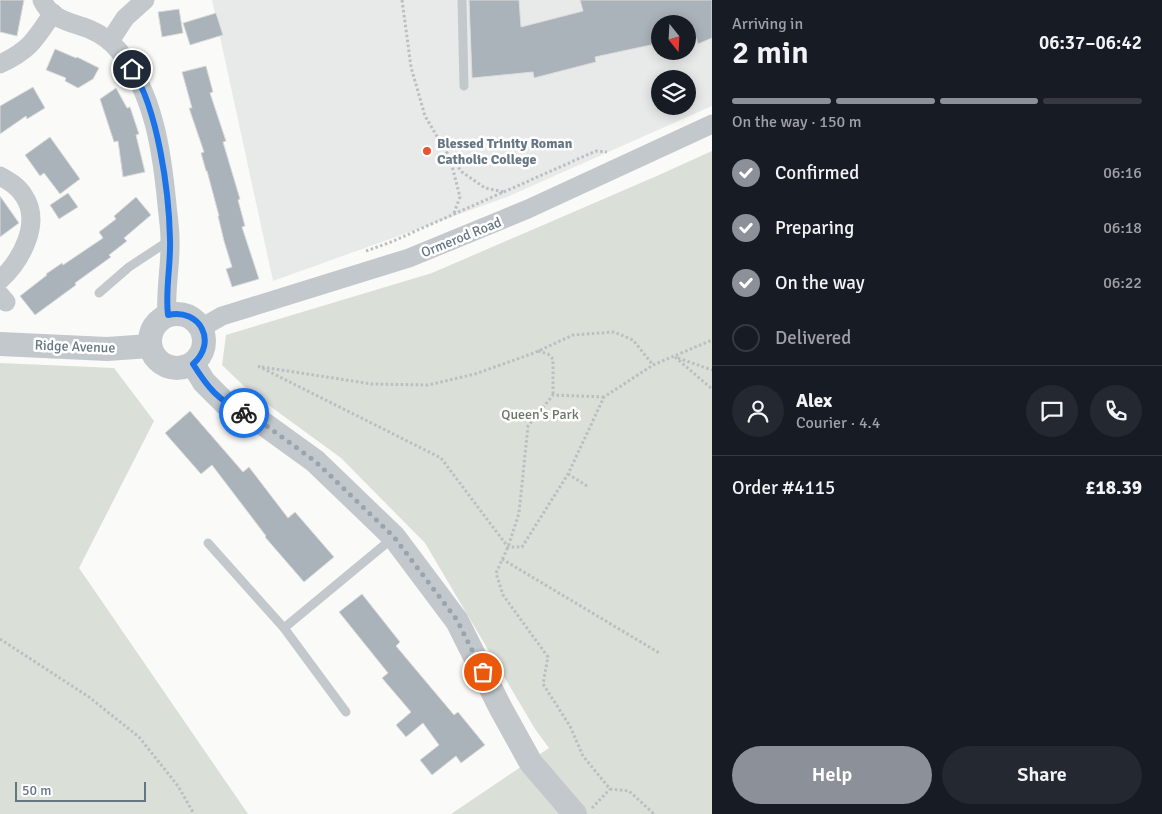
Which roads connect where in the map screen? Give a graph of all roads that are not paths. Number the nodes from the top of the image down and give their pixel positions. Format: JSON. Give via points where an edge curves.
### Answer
{"nodes":[{"id":1,"x":145,"y":0,"type":"edge"},
{"id":2,"x":462,"y":0,"type":"edge"},
{"id":3,"x":47,"y":7,"type":"edge"},
{"id":4,"x":110,"y":41,"type":"junction"},
{"id":5,"x":0,"y":64,"type":"edge"},
{"id":6,"x":464,"y":86,"type":"dead end"},
{"id":7,"x":712,"y":124,"type":"edge"},
{"id":8,"x":0,"y":176,"type":"edge"},
{"id":9,"x":170,"y":239,"type":"junction"},
{"id":10,"x":0,"y":280,"type":"edge"},
{"id":11,"x":100,"y":293,"type":"dead end"},
{"id":12,"x":168,"y":315,"type":"junction"},
{"id":13,"x":201,"y":328,"type":"junction"},
{"id":14,"x":0,"y":344,"type":"edge"},
{"id":15,"x":150,"y":346,"type":"junction"},
{"id":16,"x":193,"y":364,"type":"junction"},
{"id":17,"x":394,"y":537,"type":"junction"},
{"id":18,"x":208,"y":542,"type":"dead end"},
{"id":19,"x":284,"y":628,"type":"junction"},
{"id":20,"x":346,"y":712,"type":"dead end"},
{"id":21,"x":575,"y":814,"type":"edge"}],
"edges":[{"from":1,"to":4,"type":"street","via":[[125,18]]},
{"from":2,"to":6,"type":"lane"},
{"from":3,"to":4,"type":"street","via":[[59,19],[90,29]]},
{"from":3,"to":5,"type":"street","via":[[33,44]]},
{"from":4,"to":9,"type":"street","via":[[138,78],[152,115],[164,166]]},
{"from":7,"to":13,"type":"street","name":"Ormerod Road","via":[[528,209],[409,258],[222,316]]},
{"from":8,"to":10,"type":"street","via":[[25,196],[32,216],[25,244]]},
{"from":9,"to":11,"type":"lane","via":[[129,267]]},
{"from":9,"to":12,"type":"street"},
{"from":12,"to":13,"type":"street","via":[[183,314]]},
{"from":12,"to":15,"type":"street","via":[[153,328]]},
{"from":13,"to":16,"type":"street","via":[[205,344],[199,359]]},
{"from":14,"to":15,"type":"street","name":"Ridge Avenue","via":[[107,349]]},
{"from":15,"to":16,"type":"street","via":[[159,362],[166,367],[184,368]]},
{"from":16,"to":17,"type":"street","via":[[204,382],[225,403],[261,422],[315,461]]},
{"from":17,"to":19,"type":"lane"},
{"from":17,"to":21,"type":"street","via":[[457,620],[531,763]]},
{"from":18,"to":19,"type":"lane"},
{"from":19,"to":20,"type":"lane"}]}
